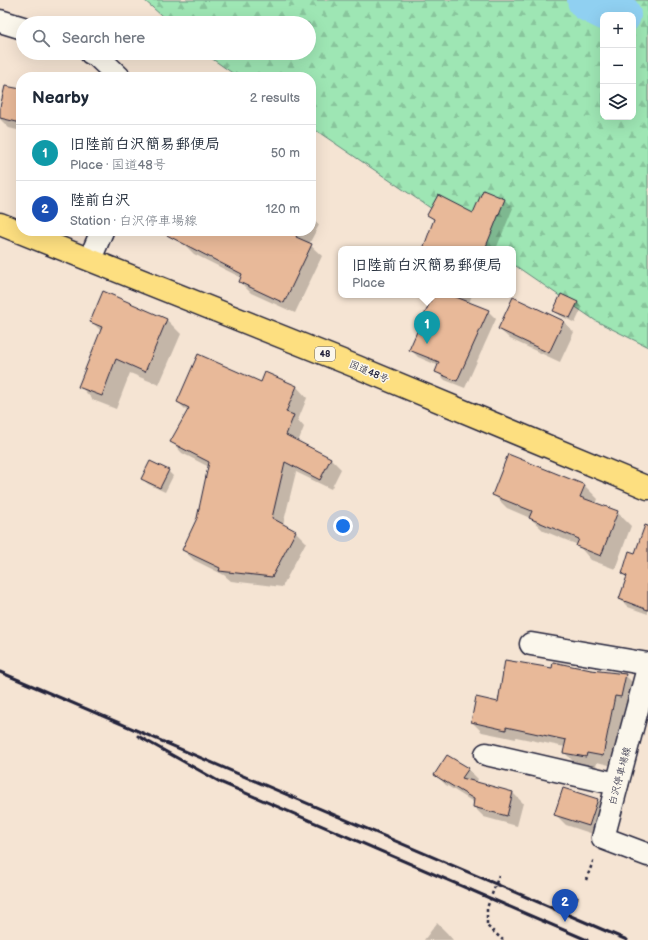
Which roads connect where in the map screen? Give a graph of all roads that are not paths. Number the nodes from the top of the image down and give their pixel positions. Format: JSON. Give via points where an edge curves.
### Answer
{"nodes":[{"id":1,"x":0,"y":21,"type":"edge"},
{"id":2,"x":16,"y":26,"type":"edge"},
{"id":3,"x":101,"y":60,"type":"edge"},
{"id":4,"x":114,"y":72,"type":"edge"},
{"id":5,"x":0,"y":224,"type":"edge"},
{"id":6,"x":16,"y":230,"type":"edge"},
{"id":7,"x":31,"y":236,"type":"edge"},
{"id":8,"x":100,"y":236,"type":"edge"},
{"id":9,"x":90,"y":259,"type":"junction"},
{"id":10,"x":648,"y":488,"type":"edge"},
{"id":11,"x":531,"y":644,"type":"dead end"},
{"id":12,"x":648,"y":664,"type":"edge"},
{"id":13,"x":648,"y":668,"type":"edge"},
{"id":14,"x":486,"y":754,"type":"dead end"},
{"id":15,"x":618,"y":784,"type":"junction"},
{"id":16,"x":648,"y":855,"type":"edge"}],
"edges":[{"from":1,"to":2,"type":"street"},
{"from":3,"to":4,"type":"street"},
{"from":5,"to":6,"type":"highway","name":"国道48号","number":"48"},
{"from":7,"to":9,"type":"highway","name":"国道48号","number":"48"},
{"from":8,"to":9,"type":"street"},
{"from":9,"to":10,"type":"highway","name":"国道48号","number":"48"},
{"from":11,"to":12,"type":"street"},
{"from":13,"to":15,"type":"street","name":"白沢停車場線"},
{"from":14,"to":15,"type":"street"},
{"from":15,"to":16,"type":"street","name":"白沢停車場線","via":[[603,838]]}]}
